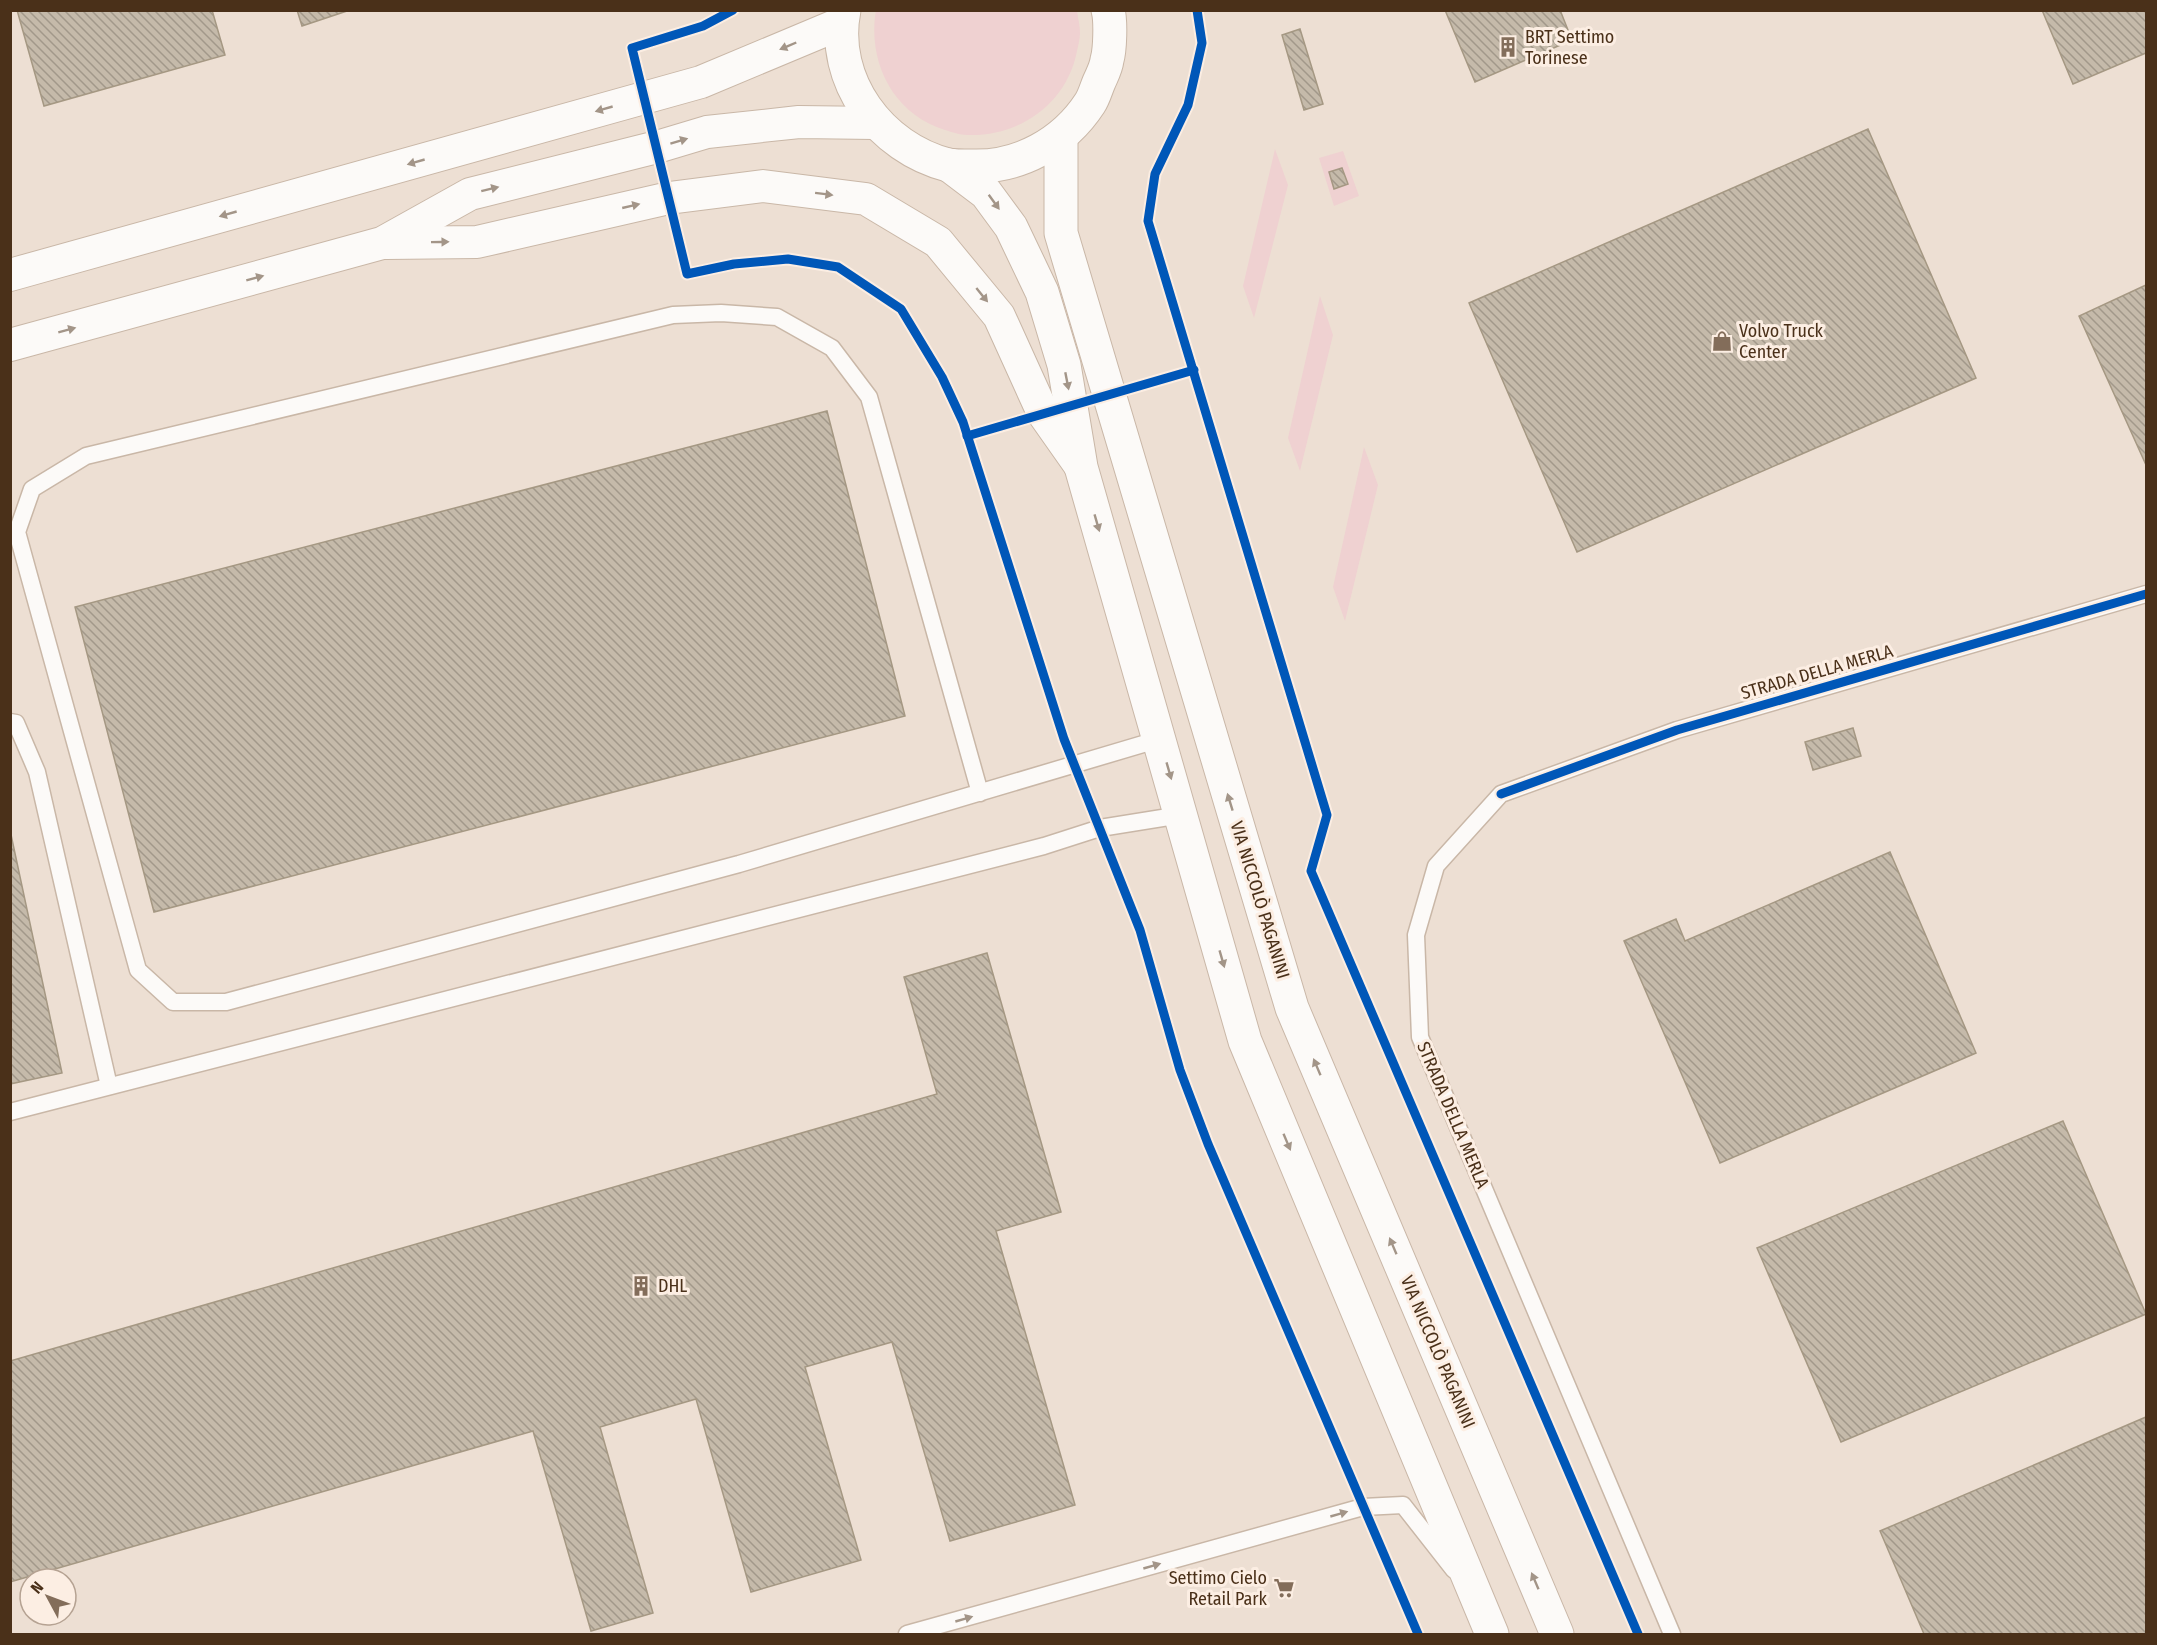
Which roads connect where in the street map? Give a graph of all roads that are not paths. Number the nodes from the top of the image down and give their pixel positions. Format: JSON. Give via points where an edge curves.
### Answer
{"nodes":[{"id":1,"x":1108,"y":10,"type":"edge"},
{"id":2,"x":843,"y":17,"type":"edge"},
{"id":3,"x":875,"y":123,"type":"junction"},
{"id":4,"x":1061,"y":136,"type":"junction"},
{"id":5,"x":949,"y":165,"type":"junction"},
{"id":6,"x":382,"y":243,"type":"junction"},
{"id":7,"x":10,"y":275,"type":"edge"},
{"id":8,"x":10,"y":345,"type":"edge"},
{"id":9,"x":1081,"y":467,"type":"junction"},
{"id":10,"x":2146,"y":594,"type":"edge"},
{"id":11,"x":10,"y":722,"type":"edge"},
{"id":12,"x":1160,"y":739,"type":"junction"},
{"id":13,"x":980,"y":793,"type":"junction"},
{"id":14,"x":1181,"y":815,"type":"junction"},
{"id":15,"x":109,"y":1086,"type":"junction"},
{"id":16,"x":10,"y":1112,"type":"edge"},
{"id":17,"x":1479,"y":1603,"type":"junction"},
{"id":18,"x":908,"y":1635,"type":"edge"},
{"id":19,"x":1492,"y":1635,"type":"edge"},
{"id":20,"x":1557,"y":1635,"type":"edge"},
{"id":21,"x":1672,"y":1635,"type":"edge"}],
"edges":[{"from":1,"to":4,"type":"street","via":[[1108,60],[1091,102]]},
{"from":2,"to":3,"type":"street","via":[[844,59],[855,93]]},
{"from":2,"to":7,"type":"street","one_way":true,"via":[[701,82]]},
{"from":3,"to":5,"type":"street","via":[[909,150]]},
{"from":6,"to":3,"type":"street","one_way":true,"via":[[470,194],[707,132],[799,122]]},
{"from":4,"to":5,"type":"street","via":[[1027,157],[989,166]]},
{"from":20,"to":4,"type":"street","name":"VIA NICCOLÒ PAGANINI","one_way":true,"via":[[1292,1008],[1061,233]]},
{"from":5,"to":9,"type":"street","one_way":true,"via":[[986,193],[1011,227],[1042,292],[1064,365]]},
{"from":8,"to":6,"type":"street","one_way":true},
{"from":6,"to":9,"type":"street","one_way":true,"via":[[477,242],[669,198],[763,186],[866,199],[938,242],[999,316],[1043,413]]},
{"from":9,"to":12,"type":"street","one_way":true},
{"from":10,"to":21,"type":"lane","name":"STRADA DELLA MERLA","via":[[1677,730],[1501,794],[1436,866],[1416,935],[1420,1037]]},
{"from":11,"to":15,"type":"lane","via":[[16,723],[37,772]]},
{"from":12,"to":13,"type":"lane"},
{"from":12,"to":14,"type":"street","one_way":true},
{"from":13,"to":13,"type":"lane","via":[[739,864],[226,1002],[173,1002],[138,970],[16,532],[32,489],[86,456],[674,315],[777,317],[832,348],[869,397]]},
{"from":14,"to":15,"type":"lane","via":[[1100,828],[1044,846]]},
{"from":14,"to":17,"type":"street","one_way":true,"via":[[1245,1041]]},
{"from":15,"to":16,"type":"lane"},
{"from":18,"to":17,"type":"lane","one_way":true,"via":[[1373,1506],[1403,1505]]},
{"from":17,"to":19,"type":"street"}]}
